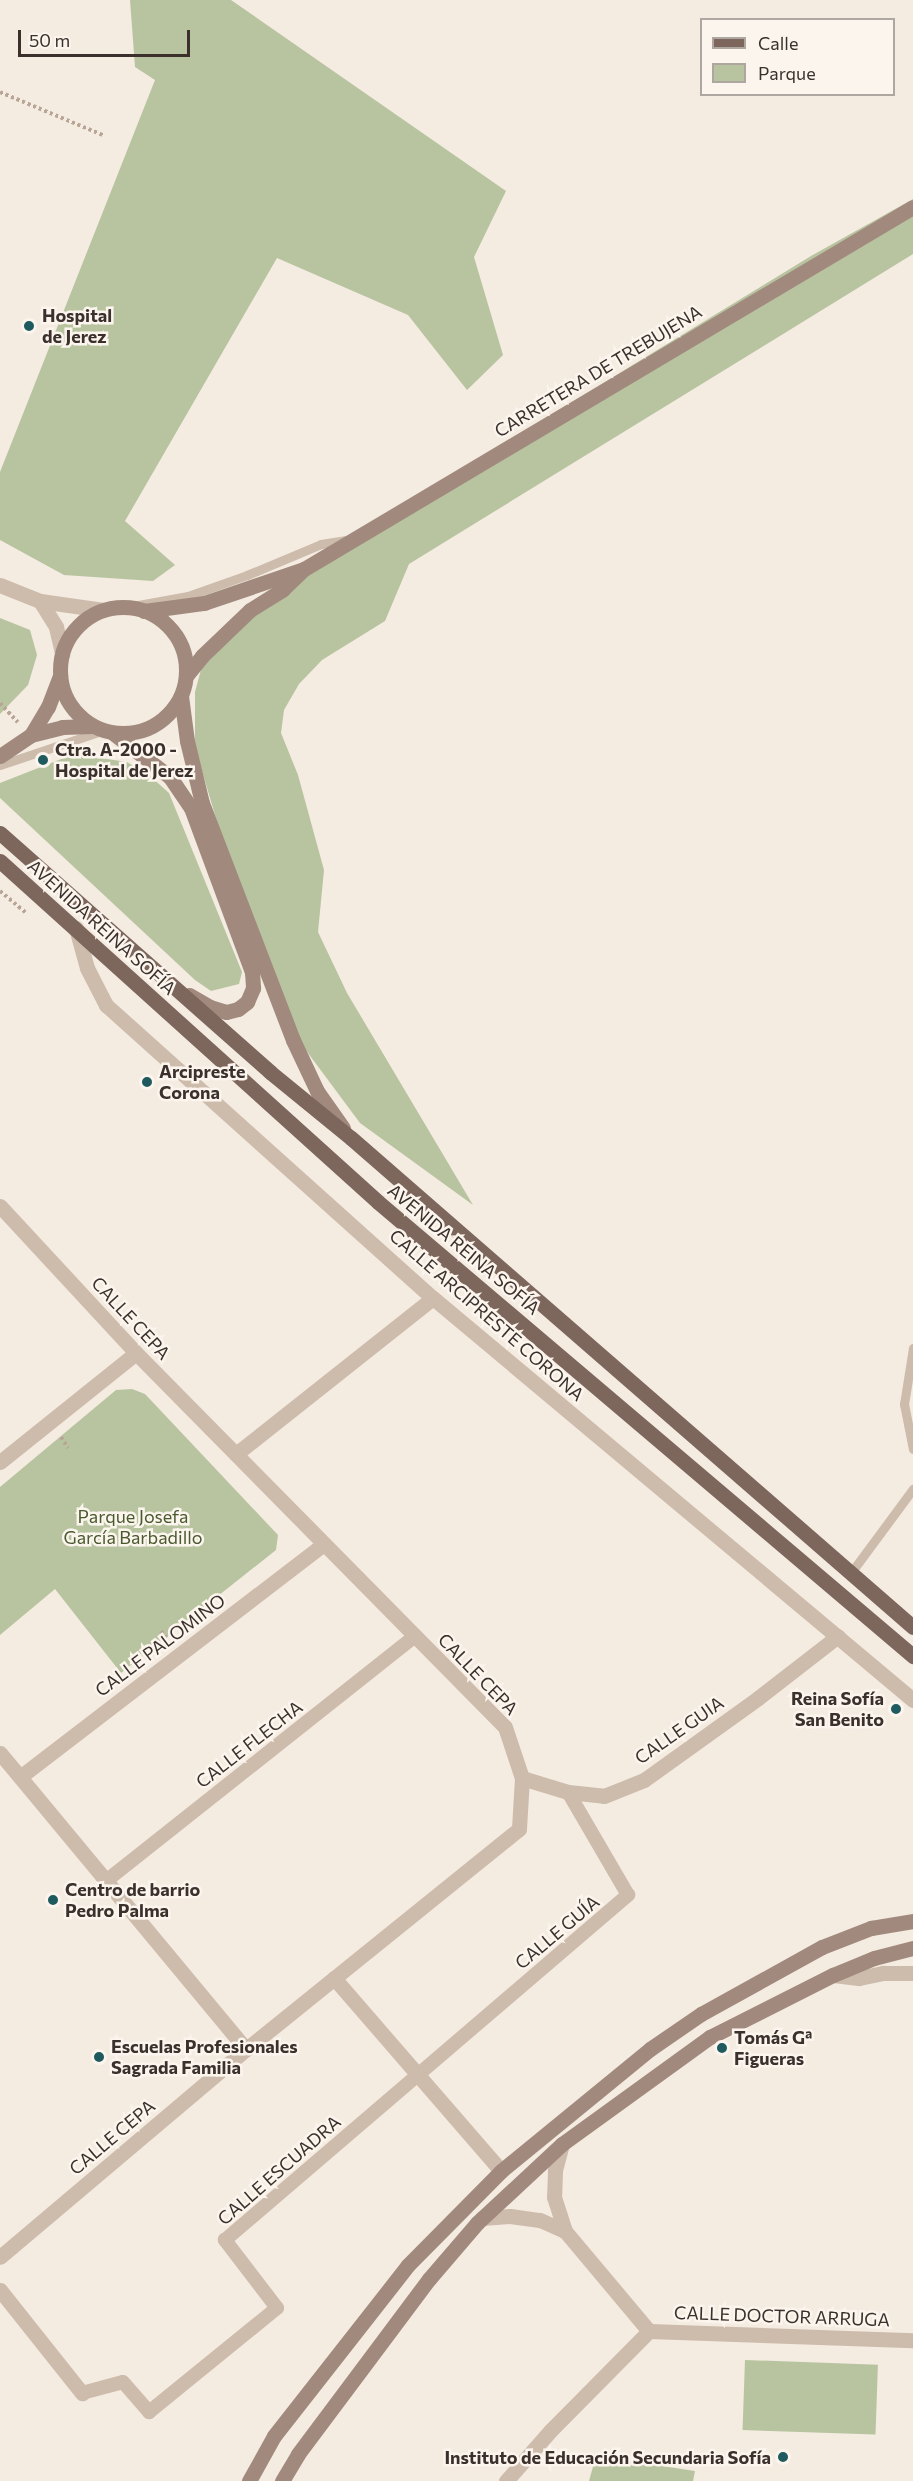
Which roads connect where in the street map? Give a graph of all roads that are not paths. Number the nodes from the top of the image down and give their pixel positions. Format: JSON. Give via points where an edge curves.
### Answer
{"nodes":[{"id":1,"x":913,"y":207,"type":"edge"},
{"id":2,"x":354,"y":539,"type":"junction"},
{"id":3,"x":304,"y":569,"type":"junction"},
{"id":4,"x":0,"y":585,"type":"edge"},
{"id":5,"x":40,"y":601,"type":"junction"},
{"id":6,"x":122,"y":608,"type":"junction"},
{"id":7,"x":103,"y":610,"type":"junction"},
{"id":8,"x":144,"y":611,"type":"junction"},
{"id":9,"x":62,"y":654,"type":"junction"},
{"id":10,"x":60,"y":675,"type":"junction"},
{"id":11,"x":186,"y":676,"type":"junction"},
{"id":12,"x":181,"y":696,"type":"junction"},
{"id":13,"x":104,"y":730,"type":"junction"},
{"id":14,"x":31,"y":735,"type":"junction"},
{"id":15,"x":0,"y":756,"type":"edge"},
{"id":16,"x":0,"y":765,"type":"edge"},
{"id":17,"x":2,"y":834,"type":"edge"},
{"id":18,"x":0,"y":861,"type":"edge"},
{"id":19,"x":76,"y":928,"type":"junction"},
{"id":20,"x":166,"y":980,"type":"junction"},
{"id":21,"x":351,"y":1138,"type":"junction"},
{"id":22,"x":0,"y":1206,"type":"edge"},
{"id":23,"x":433,"y":1298,"type":"junction"},
{"id":24,"x":913,"y":1348,"type":"edge"},
{"id":25,"x":136,"y":1353,"type":"junction"},
{"id":26,"x":913,"y":1449,"type":"edge"},
{"id":27,"x":236,"y":1454,"type":"junction"},
{"id":28,"x":0,"y":1462,"type":"edge"},
{"id":29,"x":913,"y":1489,"type":"edge"},
{"id":30,"x":324,"y":1544,"type":"junction"},
{"id":31,"x":850,"y":1574,"type":"junction"},
{"id":32,"x":913,"y":1627,"type":"edge"},
{"id":33,"x":415,"y":1636,"type":"junction"},
{"id":34,"x":838,"y":1636,"type":"junction"},
{"id":35,"x":913,"y":1656,"type":"edge"},
{"id":36,"x":913,"y":1700,"type":"edge"},
{"id":37,"x":0,"y":1753,"type":"edge"},
{"id":38,"x":20,"y":1777,"type":"junction"},
{"id":39,"x":522,"y":1778,"type":"junction"},
{"id":40,"x":568,"y":1792,"type":"junction"},
{"id":41,"x":106,"y":1881,"type":"junction"},
{"id":42,"x":913,"y":1922,"type":"edge"},
{"id":43,"x":913,"y":1948,"type":"edge"},
{"id":44,"x":913,"y":1973,"type":"edge"},
{"id":45,"x":833,"y":1975,"type":"junction"},
{"id":46,"x":334,"y":1977,"type":"junction"},
{"id":47,"x":246,"y":2049,"type":"junction"},
{"id":48,"x":418,"y":2074,"type":"junction"},
{"id":49,"x":562,"y":2144,"type":"junction"},
{"id":50,"x":501,"y":2170,"type":"junction"},
{"id":51,"x":482,"y":2218,"type":"junction"},
{"id":52,"x":566,"y":2231,"type":"junction"},
{"id":53,"x":0,"y":2257,"type":"edge"},
{"id":54,"x":0,"y":2290,"type":"edge"},
{"id":55,"x":650,"y":2331,"type":"junction"},
{"id":56,"x":913,"y":2340,"type":"edge"},
{"id":57,"x":82,"y":2393,"type":"joint"},
{"id":58,"x":249,"y":2481,"type":"edge"},
{"id":59,"x":282,"y":2481,"type":"edge"},
{"id":60,"x":506,"y":2481,"type":"edge"}],
"edges":[{"from":1,"to":2,"type":"main road","name":"CARRETERA DE TREBUJENA"},
{"from":2,"to":3,"type":"main road","name":"CARRETERA DE TREBUJENA"},
{"from":2,"to":6,"type":"lane","via":[[321,544],[189,596]]},
{"from":3,"to":8,"type":"main road","name":"CARRETERA DE TREBUJENA","via":[[204,603]]},
{"from":3,"to":11,"type":"main road","name":"CARRETERA DE TREBUJENA","via":[[283,589],[250,610],[201,656]]},
{"from":4,"to":5,"type":"street"},
{"from":5,"to":7,"type":"street"},
{"from":5,"to":9,"type":"street","via":[[56,627]]},
{"from":6,"to":7,"type":"main road"},
{"from":6,"to":8,"type":"main road"},
{"from":7,"to":9,"type":"main road","via":[[85,620],[71,635]]},
{"from":8,"to":11,"type":"main road","via":[[162,621],[176,636],[184,655]]},
{"from":9,"to":10,"type":"main road"},
{"from":10,"to":13,"type":"main road","via":[[65,696],[76,713]]},
{"from":10,"to":14,"type":"main road","via":[[48,707]]},
{"from":11,"to":12,"type":"main road"},
{"from":12,"to":13,"type":"main road","via":[[153,726],[134,733]]},
{"from":12,"to":21,"type":"main road","via":[[186,741],[202,803],[264,967],[317,1091]]},
{"from":13,"to":14,"type":"main road","via":[[62,727]]},
{"from":13,"to":16,"type":"lane"},
{"from":13,"to":20,"type":"main road","via":[[170,777],[191,808],[252,972],[253,988],[247,1002],[226,1012],[210,1007]]},
{"from":14,"to":15,"type":"main road"},
{"from":17,"to":20,"type":"main road","name":"AVENIDA REINA SOFÍA"},
{"from":18,"to":19,"type":"main road","name":"AVENIDA REINA SOFÍA"},
{"from":19,"to":23,"type":"street","name":"CALLE ARCIPRESTE CORONA","via":[[87,968],[106,1005]]},
{"from":19,"to":35,"type":"main road","name":"AVENIDA REINA SOFÍA","via":[[354,1181]]},
{"from":20,"to":21,"type":"main road","name":"AVENIDA REINA SOFÍA"},
{"from":21,"to":31,"type":"main road","name":"AVENIDA REINA SOFÍA"},
{"from":22,"to":25,"type":"street","name":"CALLE CEPA"},
{"from":23,"to":27,"type":"street"},
{"from":23,"to":34,"type":"street","name":"CALLE ARCIPRESTE CORONA"},
{"from":24,"to":26,"type":"lane","via":[[904,1404]]},
{"from":25,"to":27,"type":"street","name":"CALLE CEPA"},
{"from":25,"to":28,"type":"street"},
{"from":27,"to":30,"type":"street","name":"CALLE CEPA"},
{"from":29,"to":31,"type":"lane"},
{"from":30,"to":33,"type":"street","name":"CALLE CEPA"},
{"from":30,"to":38,"type":"street","name":"CALLE PALOMINO"},
{"from":31,"to":32,"type":"main road","name":"AVENIDA REINA SOFÍA"},
{"from":33,"to":39,"type":"street","name":"CALLE CEPA","via":[[505,1727]]},
{"from":33,"to":41,"type":"street","name":"CALLE FLECHA"},
{"from":34,"to":36,"type":"street","name":"CALLE ARCIPRESTE CORONA"},
{"from":34,"to":40,"type":"street","name":"CALLE GUIA","via":[[644,1780],[604,1796]]},
{"from":37,"to":38,"type":"street"},
{"from":38,"to":41,"type":"street"},
{"from":39,"to":40,"type":"street","name":"CALLE GUIA"},
{"from":39,"to":46,"type":"street","name":"CALLE CEPA","via":[[519,1829]]},
{"from":40,"to":48,"type":"street","name":"CALLE GUÍA","via":[[628,1895]]},
{"from":41,"to":47,"type":"street"},
{"from":42,"to":50,"type":"main road","via":[[871,1928],[822,1947],[701,2014],[650,2049]]},
{"from":43,"to":45,"type":"main road"},
{"from":44,"to":45,"type":"street","via":[[859,1978]]},
{"from":45,"to":49,"type":"main road","via":[[710,2037]]},
{"from":46,"to":47,"type":"street","name":"CALLE CEPA"},
{"from":46,"to":48,"type":"street"},
{"from":47,"to":53,"type":"street","name":"CALLE CEPA"},
{"from":48,"to":50,"type":"street"},
{"from":48,"to":57,"type":"street","name":"CALLE ESCUADRA","via":[[225,2240],[277,2308],[149,2412],[123,2382]]},
{"from":49,"to":51,"type":"main road"},
{"from":49,"to":52,"type":"street","via":[[554,2197]]},
{"from":50,"to":58,"type":"main road","via":[[408,2265],[274,2436]]},
{"from":51,"to":52,"type":"street","via":[[540,2220]]},
{"from":51,"to":59,"type":"main road","via":[[429,2278]]},
{"from":52,"to":55,"type":"street"},
{"from":54,"to":57,"type":"street"},
{"from":55,"to":56,"type":"street","name":"CALLE DOCTOR ARRUGA"},
{"from":55,"to":60,"type":"street"}]}
